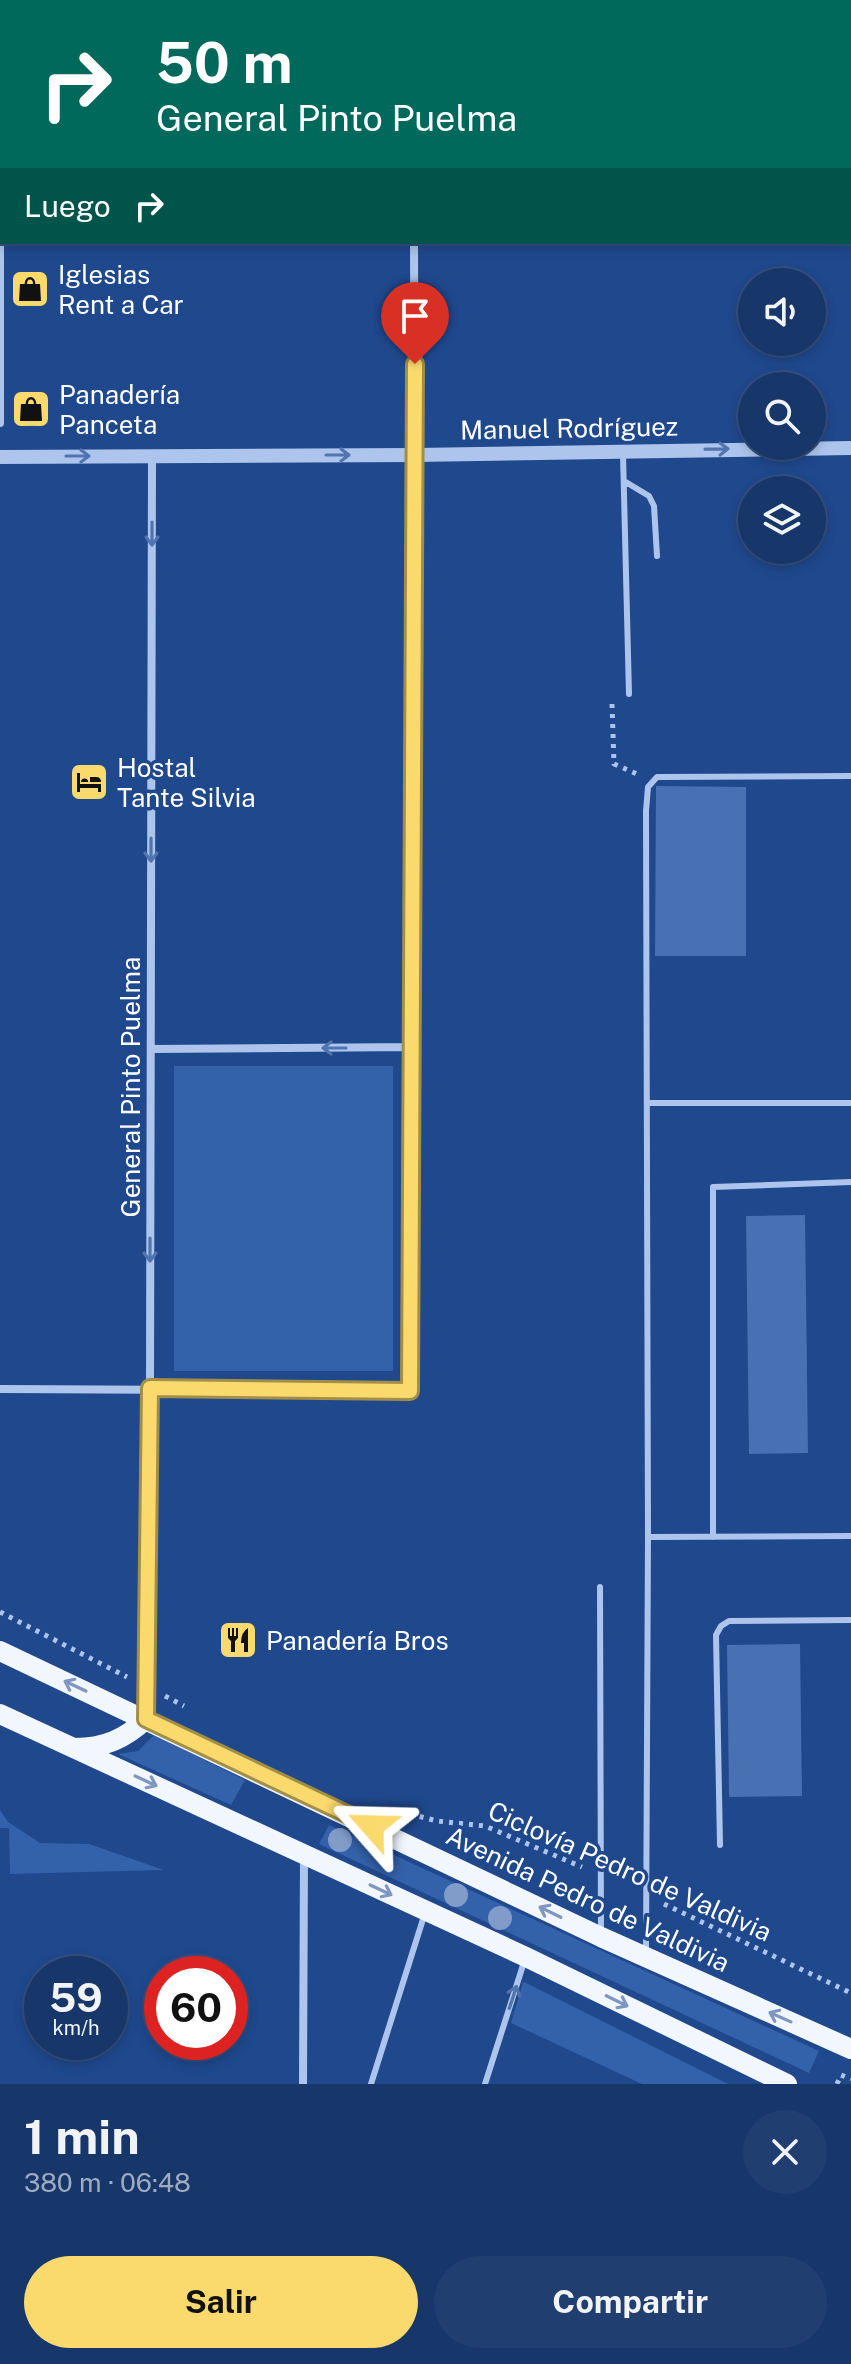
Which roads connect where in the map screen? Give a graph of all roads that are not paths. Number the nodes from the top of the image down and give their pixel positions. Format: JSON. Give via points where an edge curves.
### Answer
{"nodes":[{"id":1,"x":0,"y":146,"type":"edge"},
{"id":2,"x":414,"y":244,"type":"edge"},
{"id":3,"x":0,"y":379,"type":"edge"},
{"id":4,"x":0,"y":423,"type":"edge"},
{"id":5,"x":851,"y":448,"type":"edge"},
{"id":6,"x":623,"y":450,"type":"junction"},
{"id":7,"x":415,"y":455,"type":"junction"},
{"id":8,"x":152,"y":456,"type":"junction"},
{"id":9,"x":0,"y":457,"type":"edge"},
{"id":10,"x":624,"y":481,"type":"junction"},
{"id":11,"x":657,"y":556,"type":"dead end"},
{"id":12,"x":629,"y":694,"type":"dead end"},
{"id":13,"x":851,"y":776,"type":"edge"},
{"id":14,"x":412,"y":1047,"type":"junction"},
{"id":15,"x":151,"y":1049,"type":"junction"},
{"id":16,"x":647,"y":1103,"type":"junction"},
{"id":17,"x":851,"y":1103,"type":"edge"},
{"id":18,"x":851,"y":1182,"type":"edge"},
{"id":19,"x":150,"y":1388,"type":"junction"},
{"id":20,"x":0,"y":1389,"type":"edge"},
{"id":21,"x":851,"y":1536,"type":"edge"},
{"id":22,"x":648,"y":1537,"type":"junction"},
{"id":23,"x":713,"y":1537,"type":"junction"},
{"id":24,"x":600,"y":1587,"type":"dead end"},
{"id":25,"x":851,"y":1620,"type":"edge"},
{"id":26,"x":0,"y":1651,"type":"edge"},
{"id":27,"x":0,"y":1714,"type":"edge"},
{"id":28,"x":146,"y":1719,"type":"junction"},
{"id":29,"x":75,"y":1748,"type":"junction"},
{"id":30,"x":720,"y":1845,"type":"dead end"},
{"id":31,"x":304,"y":1854,"type":"junction"},
{"id":32,"x":426,"y":1911,"type":"junction"},
{"id":33,"x":601,"y":1937,"type":"junction"},
{"id":34,"x":526,"y":1957,"type":"junction"},
{"id":35,"x":646,"y":1957,"type":"junction"},
{"id":36,"x":851,"y":2049,"type":"edge"},
{"id":37,"x":303,"y":2084,"type":"edge"},
{"id":38,"x":371,"y":2084,"type":"edge"},
{"id":39,"x":485,"y":2084,"type":"edge"},
{"id":40,"x":787,"y":2084,"type":"edge"}],
"edges":[{"from":1,"to":3,"type":"street"},
{"from":2,"to":7,"type":"street"},
{"from":3,"to":4,"type":"street"},
{"from":6,"to":5,"type":"street","name":"Manuel Rodríguez","one_way":true},
{"from":6,"to":7,"type":"street","name":"Manuel Rodríguez"},
{"from":6,"to":10,"type":"lane"},
{"from":8,"to":7,"type":"street","name":"Manuel Rodríguez","one_way":true},
{"from":7,"to":14,"type":"street"},
{"from":9,"to":8,"type":"street","name":"Manuel Rodríguez","one_way":true},
{"from":8,"to":15,"type":"street","name":"General Pinto Puelma","one_way":true},
{"from":10,"to":11,"type":"lane","via":[[649,496],[654,506]]},
{"from":10,"to":12,"type":"lane"},
{"from":13,"to":16,"type":"lane","via":[[657,777],[648,787]]},
{"from":14,"to":15,"type":"street","one_way":true},
{"from":14,"to":19,"type":"street","via":[[410,1391]]},
{"from":15,"to":19,"type":"street","name":"General Pinto Puelma","one_way":true},
{"from":16,"to":17,"type":"lane"},
{"from":16,"to":22,"type":"lane"},
{"from":18,"to":23,"type":"lane","via":[[713,1187]]},
{"from":19,"to":20,"type":"street"},
{"from":19,"to":28,"type":"street","name":"General Pinto Puelma"},
{"from":21,"to":23,"type":"lane"},
{"from":22,"to":23,"type":"lane"},
{"from":22,"to":35,"type":"lane"},
{"from":24,"to":33,"type":"lane"},
{"from":25,"to":30,"type":"lane","via":[[729,1621],[721,1626],[716,1635]]},
{"from":28,"to":26,"type":"main road","name":"Avenida Pedro de Valdivia","one_way":true},
{"from":27,"to":29,"type":"main road"},
{"from":28,"to":29,"type":"main road","via":[[109,1744]]},
{"from":33,"to":28,"type":"main road","name":"Avenida Pedro de Valdivia","one_way":true},
{"from":29,"to":31,"type":"main road","one_way":true},
{"from":31,"to":32,"type":"main road","one_way":true},
{"from":31,"to":37,"type":"street"},
{"from":32,"to":34,"type":"main road"},
{"from":32,"to":38,"type":"lane"},
{"from":33,"to":35,"type":"main road","name":"Avenida Pedro de Valdivia"},
{"from":39,"to":34,"type":"lane","one_way":true},
{"from":34,"to":40,"type":"main road","one_way":true},
{"from":36,"to":35,"type":"main road","name":"Avenida Pedro de Valdivia","one_way":true}]}
